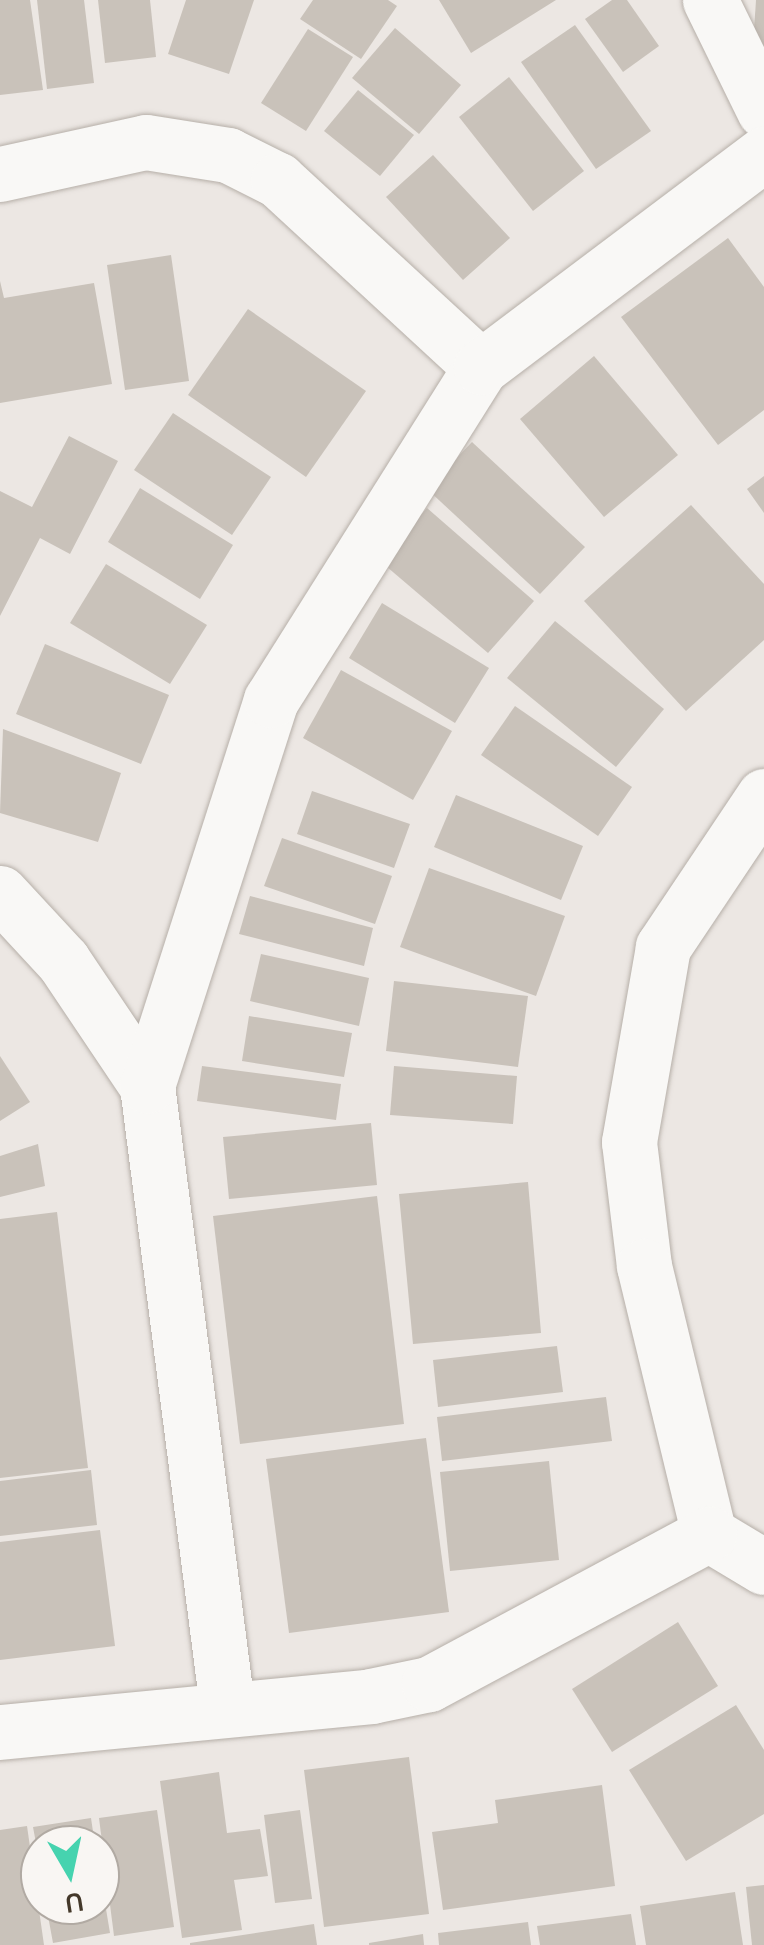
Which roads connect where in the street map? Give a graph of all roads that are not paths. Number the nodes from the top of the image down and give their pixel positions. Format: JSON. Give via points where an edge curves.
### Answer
{"nodes":[{"id":1,"x":710,"y":0,"type":"edge"},
{"id":2,"x":764,"y":110,"type":"edge"},
{"id":3,"x":764,"y":154,"type":"edge"},
{"id":4,"x":0,"y":174,"type":"edge"},
{"id":5,"x":481,"y":366,"type":"junction"},
{"id":6,"x":764,"y":796,"type":"edge"},
{"id":7,"x":0,"y":893,"type":"edge"},
{"id":8,"x":146,"y":1086,"type":"junction"},
{"id":9,"x":709,"y":1534,"type":"junction"},
{"id":10,"x":764,"y":1567,"type":"edge"},
{"id":11,"x":227,"y":1706,"type":"junction"},
{"id":12,"x":0,"y":1732,"type":"edge"}],
"edges":[{"from":1,"to":2,"type":"street"},
{"from":3,"to":5,"type":"street"},
{"from":4,"to":5,"type":"street","via":[[146,142],[228,155],[278,180]]},
{"from":5,"to":8,"type":"street","via":[[272,700]]},
{"from":6,"to":9,"type":"street","via":[[663,947],[629,1142],[644,1266]]},
{"from":7,"to":8,"type":"street","via":[[63,961]]},
{"from":8,"to":11,"type":"street"},
{"from":9,"to":10,"type":"street"},
{"from":9,"to":11,"type":"street","via":[[429,1684],[372,1696]]},
{"from":11,"to":12,"type":"street"}]}
